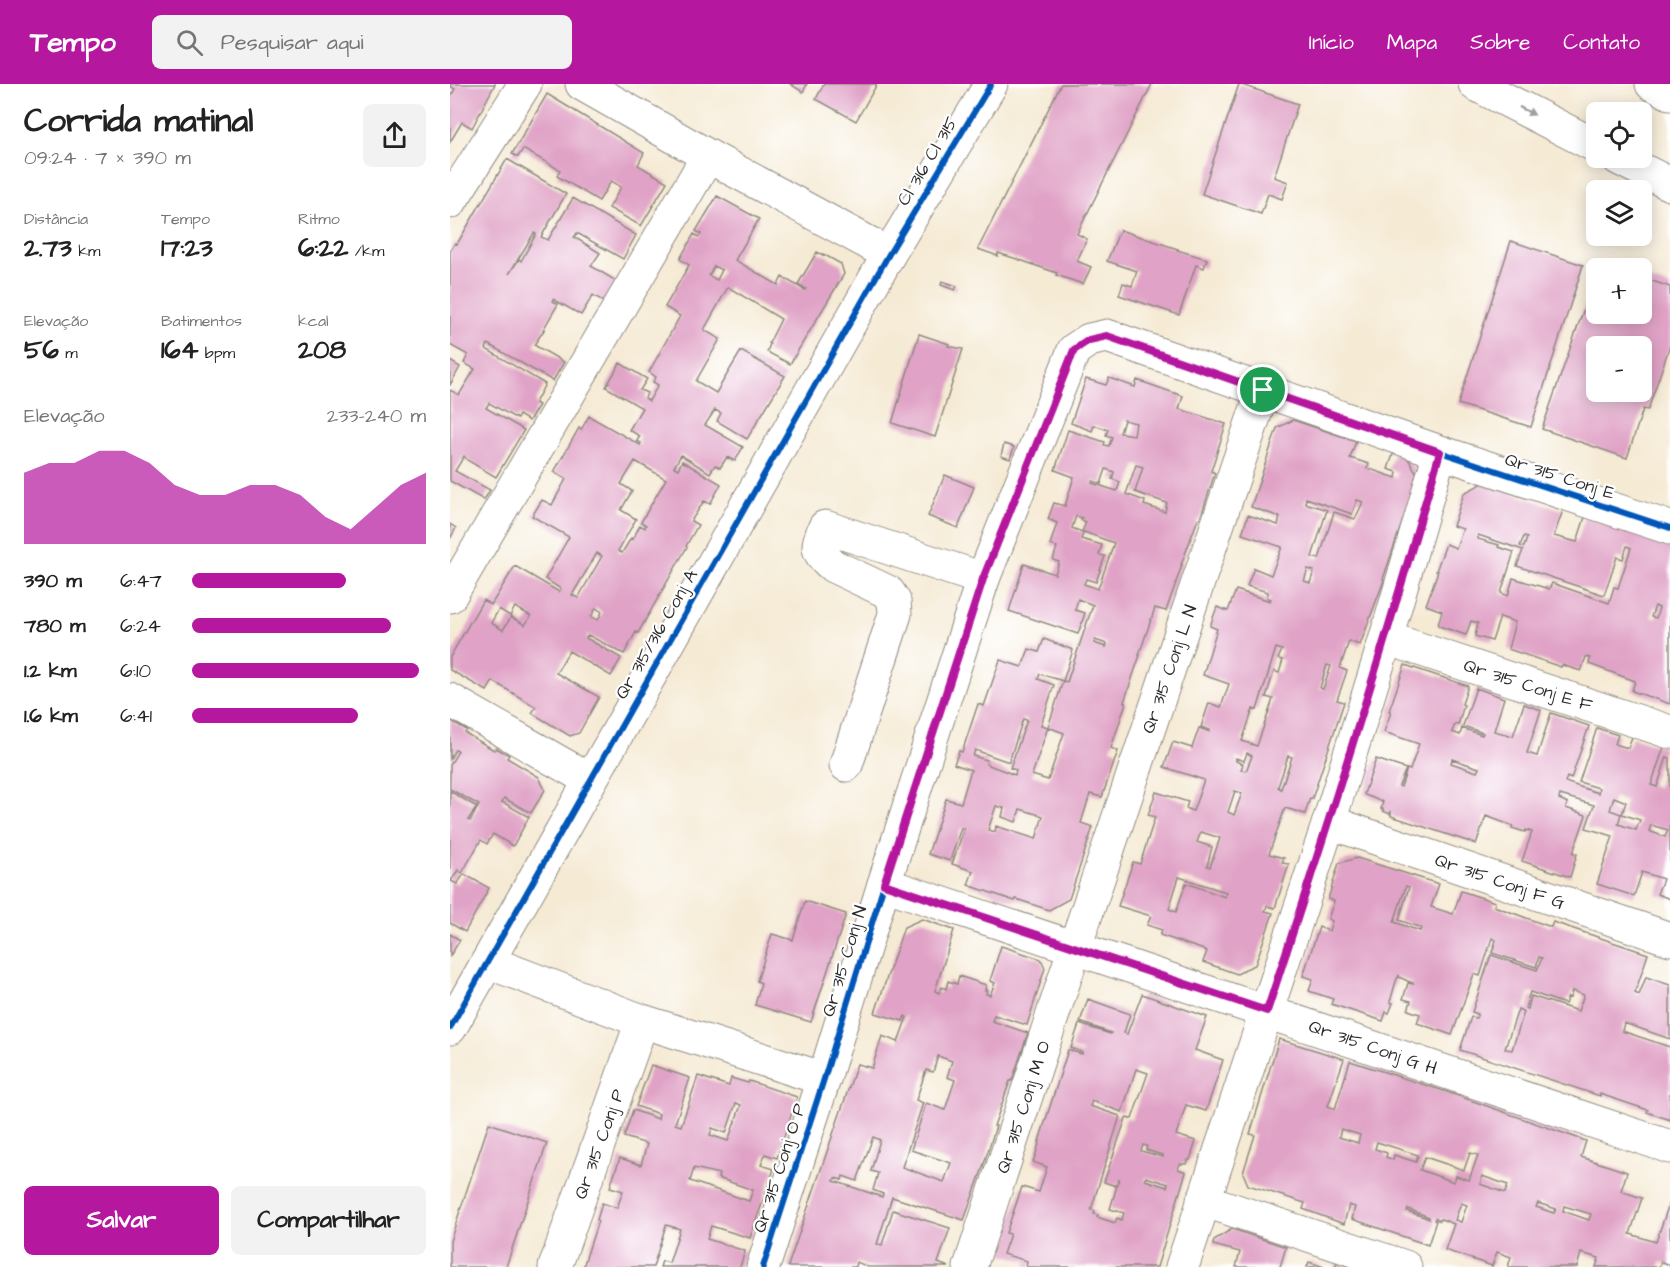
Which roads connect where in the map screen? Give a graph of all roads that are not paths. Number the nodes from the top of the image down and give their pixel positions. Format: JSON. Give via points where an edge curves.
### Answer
{"nodes":[{"id":1,"x":525,"y":84,"type":"edge"},
{"id":2,"x":582,"y":84,"type":"edge"},
{"id":3,"x":991,"y":84,"type":"edge"},
{"id":4,"x":1475,"y":84,"type":"edge"},
{"id":5,"x":1652,"y":84,"type":"edge"},
{"id":6,"x":1670,"y":93,"type":"edge"},
{"id":7,"x":1586,"y":141,"type":"edge"},
{"id":8,"x":708,"y":156,"type":"junction"},
{"id":9,"x":1638,"y":168,"type":"edge"},
{"id":10,"x":1670,"y":184,"type":"edge"},
{"id":11,"x":450,"y":202,"type":"edge"},
{"id":12,"x":889,"y":254,"type":"junction"},
{"id":13,"x":1263,"y":390,"type":"junction"},
{"id":14,"x":1440,"y":452,"type":"junction"},
{"id":15,"x":1670,"y":528,"type":"edge"},
{"id":16,"x":983,"y":579,"type":"junction"},
{"id":17,"x":450,"y":596,"type":"edge"},
{"id":18,"x":1386,"y":638,"type":"junction"},
{"id":19,"x":450,"y":700,"type":"edge"},
{"id":20,"x":1670,"y":732,"type":"edge"},
{"id":21,"x":846,"y":765,"type":"dead end"},
{"id":22,"x":590,"y":780,"type":"junction"},
{"id":23,"x":1329,"y":822,"type":"junction"},
{"id":24,"x":884,"y":884,"type":"junction"},
{"id":25,"x":1670,"y":939,"type":"edge"},
{"id":26,"x":1075,"y":947,"type":"junction"},
{"id":27,"x":488,"y":962,"type":"junction"},
{"id":28,"x":1267,"y":1011,"type":"junction"},
{"id":29,"x":642,"y":1021,"type":"junction"},
{"id":30,"x":450,"y":1028,"type":"edge"},
{"id":31,"x":824,"y":1079,"type":"junction"},
{"id":32,"x":1670,"y":1147,"type":"edge"},
{"id":33,"x":1203,"y":1200,"type":"junction"},
{"id":34,"x":555,"y":1267,"type":"edge"},
{"id":35,"x":762,"y":1267,"type":"edge"},
{"id":36,"x":970,"y":1267,"type":"edge"},
{"id":37,"x":1182,"y":1267,"type":"edge"},
{"id":38,"x":1405,"y":1267,"type":"edge"}],
"edges":[{"from":1,"to":11,"type":"street"},
{"from":2,"to":8,"type":"street"},
{"from":3,"to":12,"type":"street","name":"Cl 316 Cl 315"},
{"from":4,"to":7,"type":"street","one_way":true},
{"from":5,"to":6,"type":"street"},
{"from":8,"to":12,"type":"street"},
{"from":8,"to":17,"type":"street"},
{"from":9,"to":10,"type":"street"},
{"from":12,"to":22,"type":"street","name":"Qr 315/316 Conj A"},
{"from":13,"to":14,"type":"street","name":"Qr 315 Conj E"},
{"from":13,"to":16,"type":"street","name":"Qr 315 Conj N","via":[[1107,336],[1089,340],[1074,350]]},
{"from":13,"to":26,"type":"street","name":"Qr 315 Conj L N"},
{"from":14,"to":15,"type":"street","name":"Qr 315 Conj E"},
{"from":14,"to":18,"type":"street"},
{"from":16,"to":21,"type":"street","via":[[825,527],[819,541],[820,554],[833,566],[888,592],[895,608]]},
{"from":16,"to":24,"type":"street","name":"Qr 315 Conj N"},
{"from":18,"to":20,"type":"street","name":"Qr 315 Conj E F"},
{"from":18,"to":23,"type":"street"},
{"from":19,"to":22,"type":"street"},
{"from":22,"to":27,"type":"street","name":"Qr 315/316 Conj A"},
{"from":23,"to":25,"type":"street","name":"Qr 315 Conj F G"},
{"from":23,"to":28,"type":"street"},
{"from":24,"to":26,"type":"street","name":"Qr 315 Conj G H"},
{"from":24,"to":31,"type":"street","name":"Qr 315 Conj N"},
{"from":26,"to":28,"type":"street","name":"Qr 315 Conj G H"},
{"from":26,"to":36,"type":"street","name":"Qr 315 Conj M O"},
{"from":27,"to":29,"type":"street"},
{"from":27,"to":30,"type":"street","name":"Qr 315/316 Conj A"},
{"from":28,"to":32,"type":"street","name":"Qr 315 Conj G H"},
{"from":28,"to":33,"type":"street"},
{"from":29,"to":31,"type":"street"},
{"from":29,"to":34,"type":"street","name":"Qr 315 Conj P"},
{"from":31,"to":35,"type":"street","name":"Qr 315 Conj O P"},
{"from":33,"to":37,"type":"street"},
{"from":33,"to":38,"type":"street"}]}
